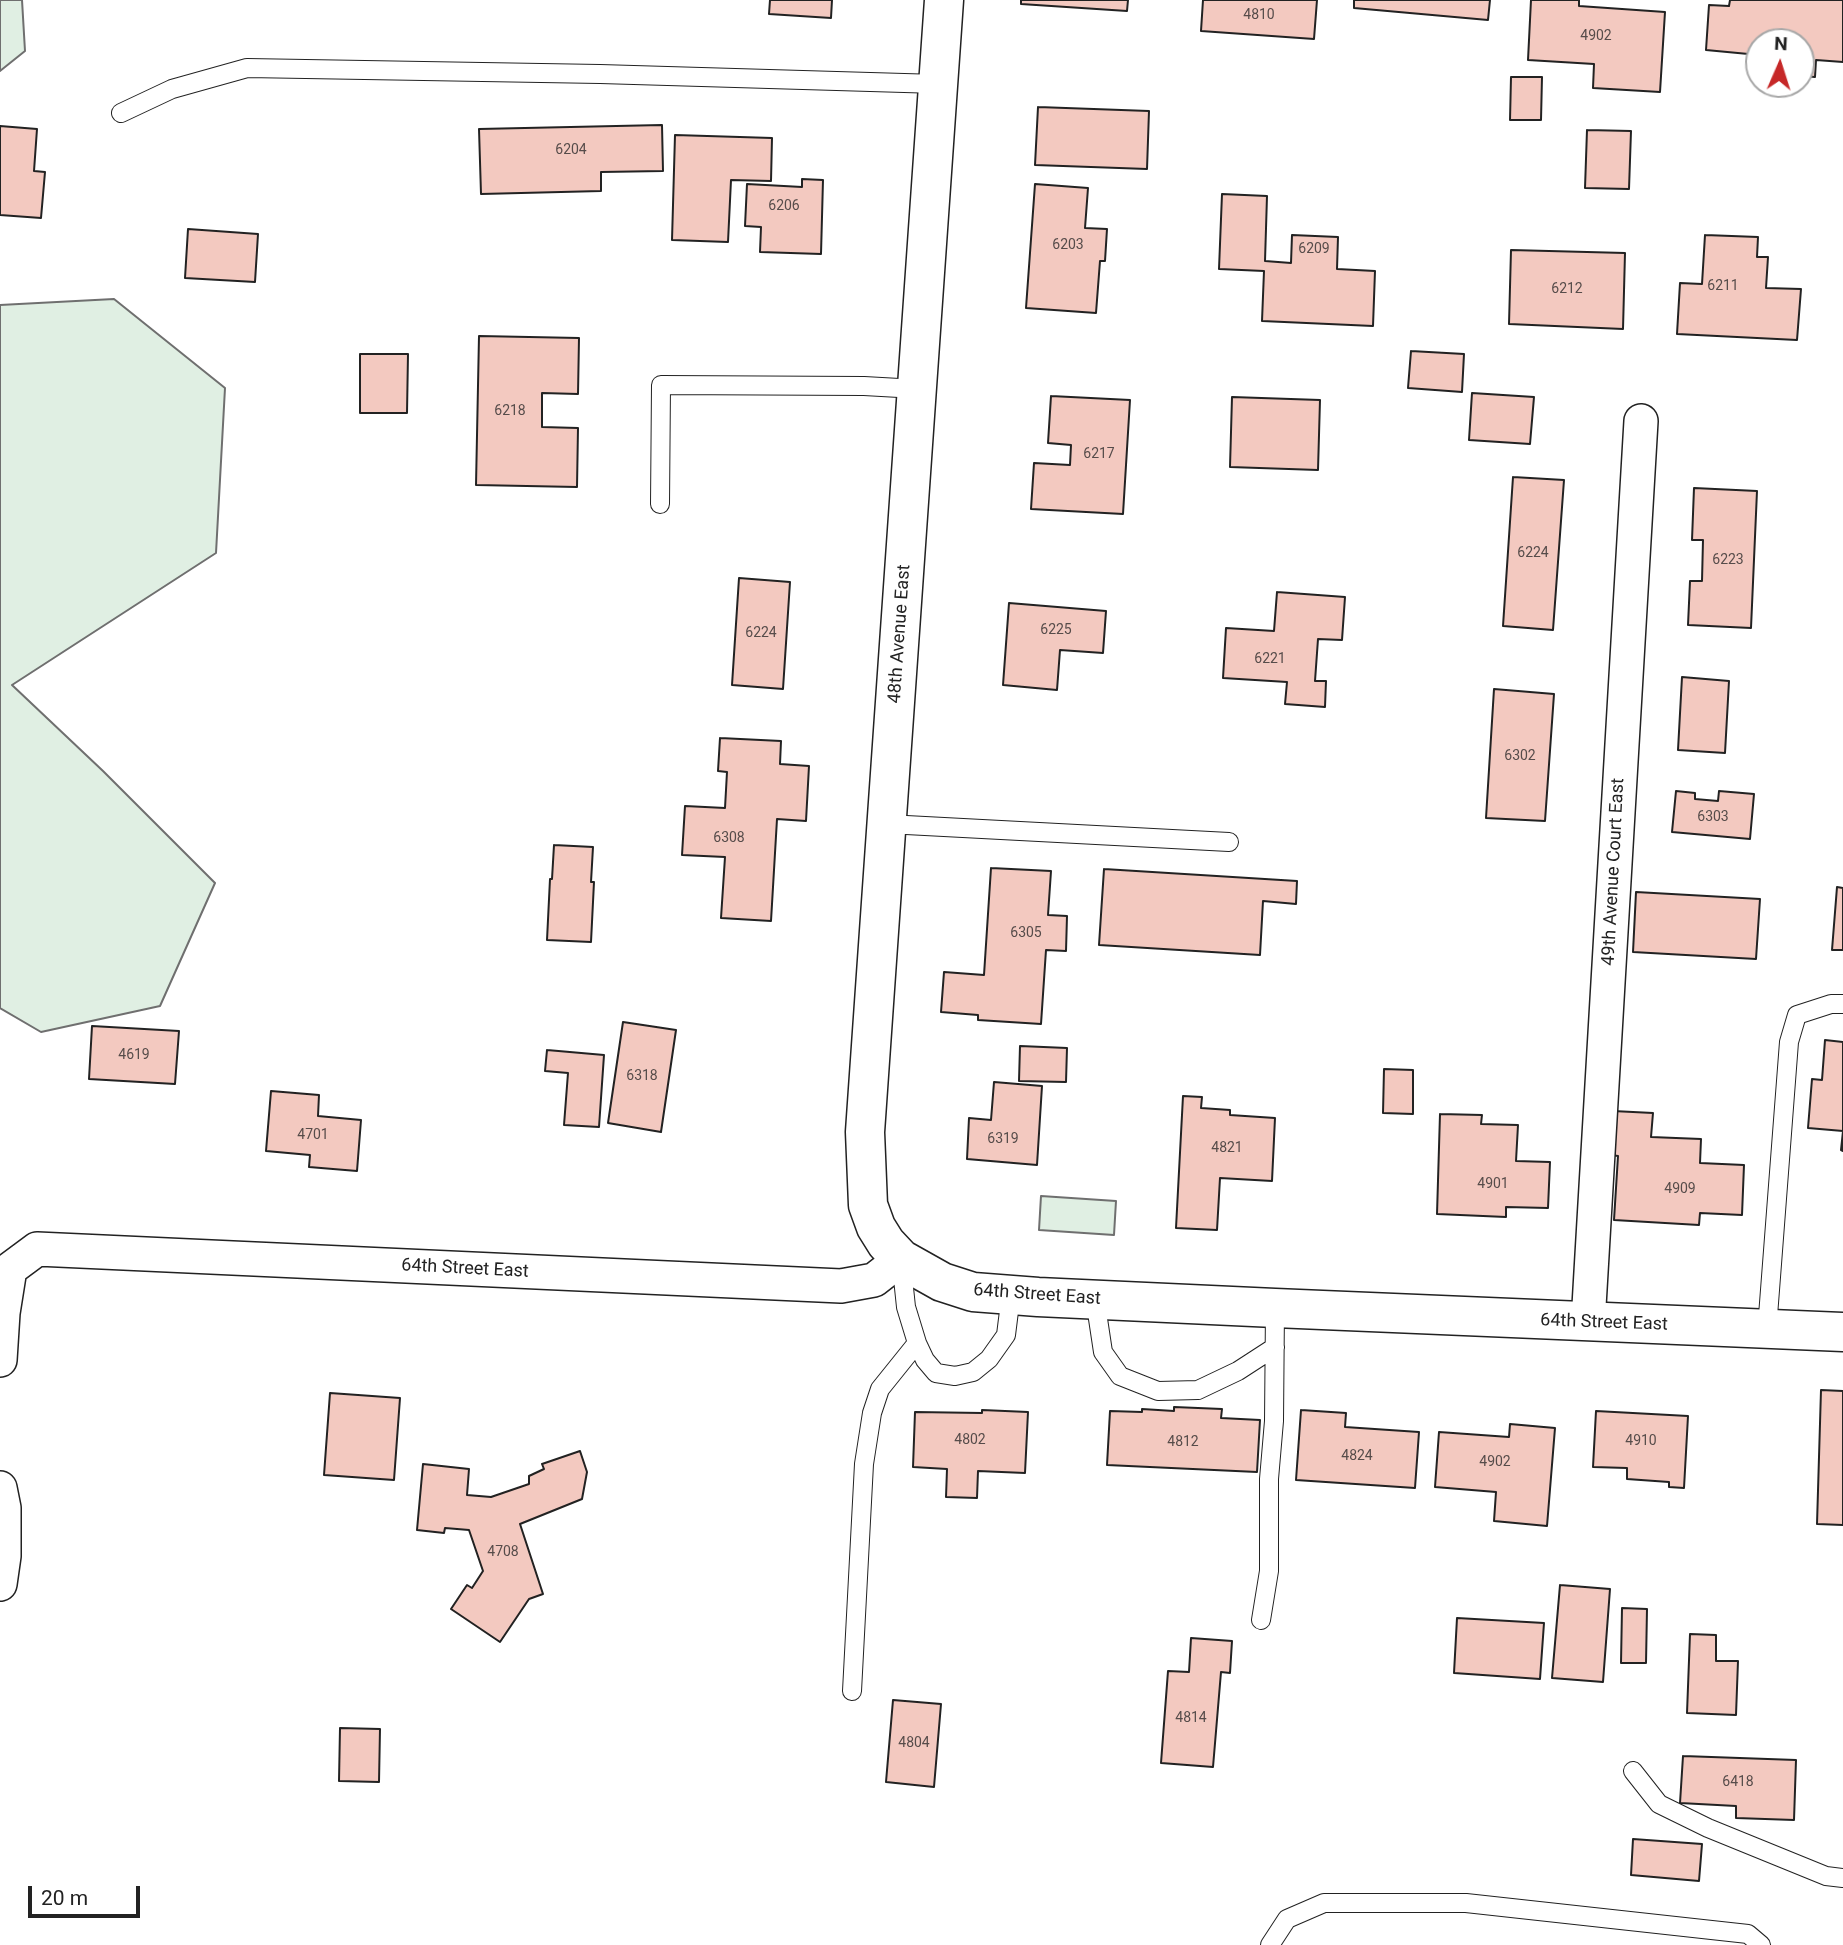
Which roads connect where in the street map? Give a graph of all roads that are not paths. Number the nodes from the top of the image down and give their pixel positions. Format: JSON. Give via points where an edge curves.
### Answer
{"nodes":[{"id":1,"x":944,"y":0,"type":"edge"},
{"id":2,"x":938,"y":84,"type":"junction"},
{"id":3,"x":121,"y":113,"type":"dead end"},
{"id":4,"x":917,"y":389,"type":"junction"},
{"id":5,"x":1641,"y":421,"type":"dead end"},
{"id":6,"x":660,"y":504,"type":"dead end"},
{"id":7,"x":887,"y":824,"type":"junction"},
{"id":8,"x":1228,"y":842,"type":"dead end"},
{"id":9,"x":1843,"y":1003,"type":"edge"},
{"id":10,"x":901,"y":1259,"type":"junction"},
{"id":11,"x":1011,"y":1295,"type":"junction"},
{"id":12,"x":1095,"y":1299,"type":"junction"},
{"id":13,"x":1275,"y":1308,"type":"junction"},
{"id":14,"x":1588,"y":1322,"type":"junction"},
{"id":15,"x":1767,"y":1329,"type":"junction"},
{"id":16,"x":1843,"y":1332,"type":"edge"},
{"id":17,"x":916,"y":1343,"type":"junction"},
{"id":18,"x":1275,"y":1347,"type":"junction"},
{"id":19,"x":0,"y":1360,"type":"edge"},
{"id":20,"x":0,"y":1488,"type":"edge"},
{"id":21,"x":0,"y":1584,"type":"edge"},
{"id":22,"x":1261,"y":1620,"type":"dead end"},
{"id":23,"x":852,"y":1691,"type":"dead end"},
{"id":24,"x":1633,"y":1771,"type":"dead end"},
{"id":25,"x":1843,"y":1878,"type":"edge"},
{"id":26,"x":1270,"y":1945,"type":"edge"},
{"id":27,"x":1761,"y":1945,"type":"edge"}],
"edges":[{"from":1,"to":2,"type":"street","name":"48th Avenue East"},
{"from":2,"to":3,"type":"lane","via":[[247,68],[173,89]]},
{"from":2,"to":4,"type":"street","name":"48th Avenue East"},
{"from":4,"to":6,"type":"lane","via":[[661,385]]},
{"from":4,"to":7,"type":"street","name":"48th Avenue East"},
{"from":5,"to":14,"type":"street","name":"49th Avenue Court East"},
{"from":7,"to":8,"type":"lane"},
{"from":7,"to":10,"type":"street","name":"48th Avenue East","via":[[865,1132],[868,1205],[876,1227]]},
{"from":9,"to":15,"type":"lane","via":[[1797,1015],[1789,1042]]},
{"from":10,"to":11,"type":"street","name":"64th Street East","via":[[942,1282],[973,1292]]},
{"from":10,"to":17,"type":"lane","via":[[906,1307]]},
{"from":10,"to":19,"type":"street","name":"64th Street East","via":[[874,1280],[841,1286],[37,1249],[10,1269]]},
{"from":11,"to":12,"type":"street","name":"64th Street East"},
{"from":11,"to":17,"type":"lane","via":[[1006,1335],[974,1373],[956,1377],[936,1373]]},
{"from":12,"to":13,"type":"street","name":"64th Street East"},
{"from":12,"to":18,"type":"lane","via":[[1103,1352],[1120,1376],[1158,1391],[1198,1390]]},
{"from":13,"to":14,"type":"street","name":"64th Street East"},
{"from":13,"to":18,"type":"lane"},
{"from":14,"to":15,"type":"street","name":"64th Street East"},
{"from":15,"to":16,"type":"street","name":"64th Street East"},
{"from":17,"to":23,"type":"lane","via":[[880,1389],[872,1413],[863,1464]]},
{"from":18,"to":22,"type":"lane","via":[[1269,1572]]},
{"from":20,"to":21,"type":"street","via":[[5,1556]]},
{"from":24,"to":25,"type":"lane","via":[[1659,1804],[1802,1866]]},
{"from":26,"to":27,"type":"lane","via":[[1287,1919],[1324,1903],[1466,1903],[1748,1934]]}]}
